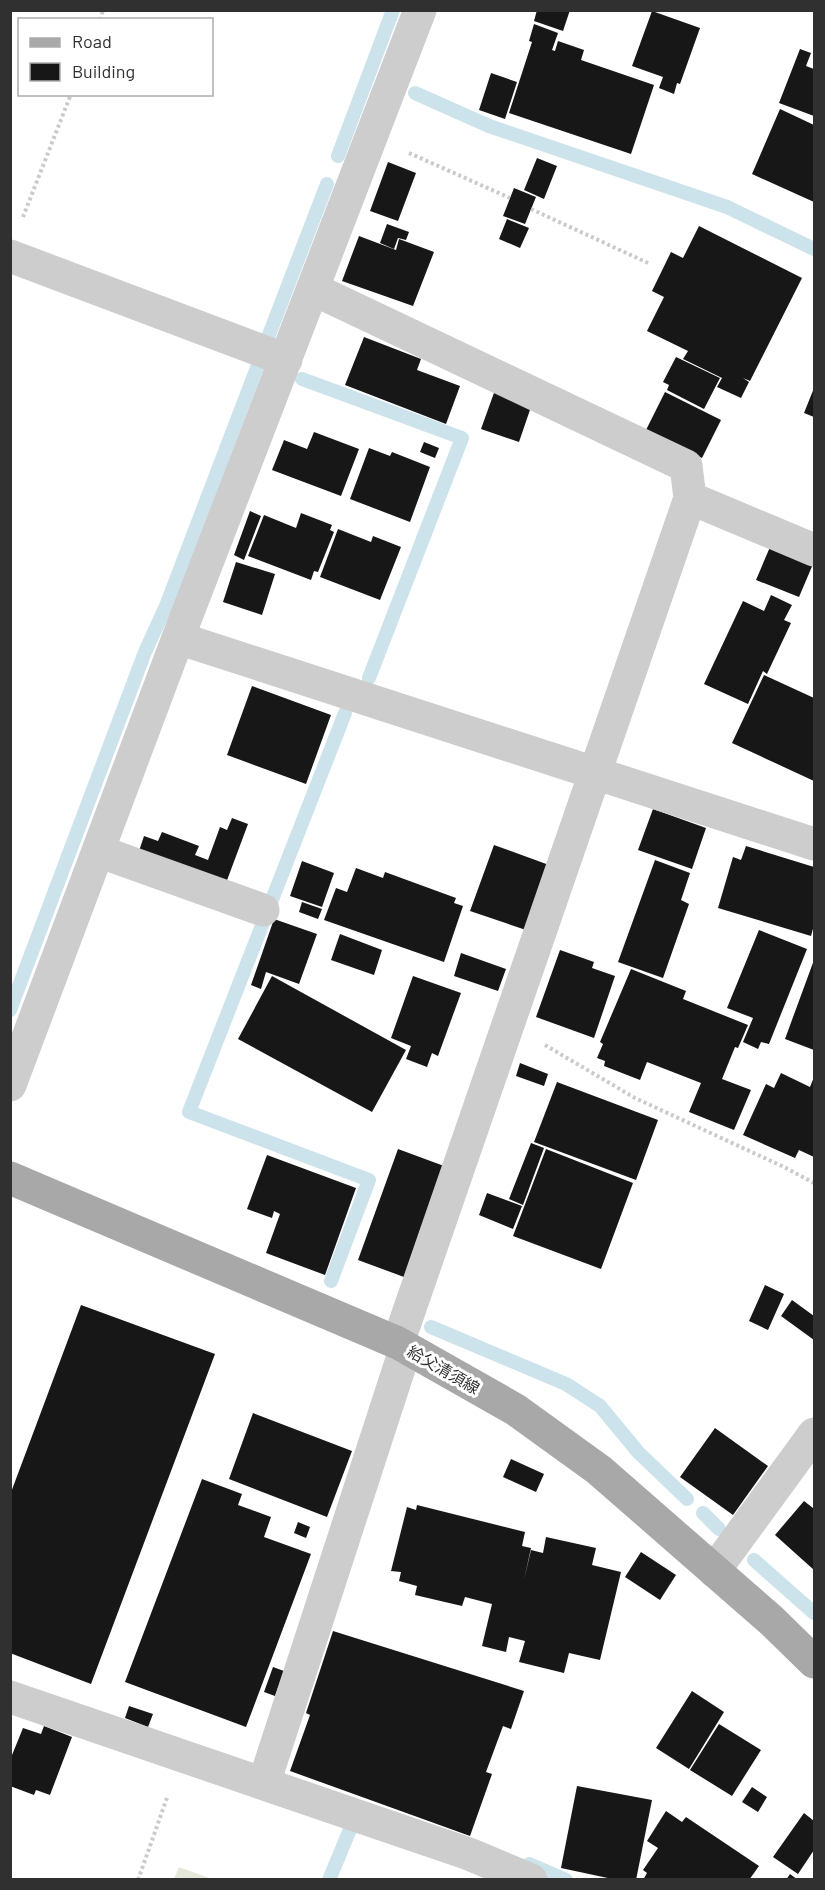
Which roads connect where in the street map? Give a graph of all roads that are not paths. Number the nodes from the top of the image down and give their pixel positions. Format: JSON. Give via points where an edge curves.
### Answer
{"nodes":[{"id":1,"x":420,"y":10,"type":"edge"},
{"id":2,"x":10,"y":256,"type":"edge"},
{"id":3,"x":313,"y":289,"type":"junction"},
{"id":4,"x":286,"y":360,"type":"junction"},
{"id":5,"x":690,"y":498,"type":"junction"},
{"id":6,"x":814,"y":550,"type":"edge"},
{"id":7,"x":178,"y":638,"type":"junction"},
{"id":8,"x":596,"y":773,"type":"junction"},
{"id":9,"x":814,"y":844,"type":"edge"},
{"id":10,"x":98,"y":851,"type":"junction"},
{"id":11,"x":263,"y":910,"type":"dead end"},
{"id":12,"x":10,"y":1085,"type":"edge"},
{"id":13,"x":10,"y":1178,"type":"edge"},
{"id":14,"x":402,"y":1345,"type":"junction"},
{"id":15,"x":814,"y":1434,"type":"edge"},
{"id":16,"x":714,"y":1570,"type":"junction"},
{"id":17,"x":814,"y":1662,"type":"edge"},
{"id":18,"x":10,"y":1697,"type":"edge"},
{"id":19,"x":264,"y":1783,"type":"junction"},
{"id":20,"x":531,"y":1880,"type":"edge"}],
"edges":[{"from":1,"to":3,"type":"street"},
{"from":2,"to":4,"type":"street"},
{"from":3,"to":4,"type":"street"},
{"from":3,"to":5,"type":"street","via":[[686,466]]},
{"from":4,"to":7,"type":"street"},
{"from":5,"to":6,"type":"street"},
{"from":5,"to":8,"type":"street"},
{"from":7,"to":8,"type":"street"},
{"from":7,"to":10,"type":"street"},
{"from":8,"to":9,"type":"street"},
{"from":8,"to":14,"type":"street"},
{"from":10,"to":11,"type":"street"},
{"from":10,"to":12,"type":"street"},
{"from":13,"to":14,"type":"main road","name":"給父清須線"},
{"from":14,"to":16,"type":"main road","name":"給父清須線","via":[[516,1410],[599,1470]]},
{"from":14,"to":19,"type":"street"},
{"from":15,"to":16,"type":"street"},
{"from":16,"to":17,"type":"main road","name":"給父清須線"},
{"from":18,"to":19,"type":"street"},
{"from":19,"to":20,"type":"street","via":[[469,1854]]}]}
